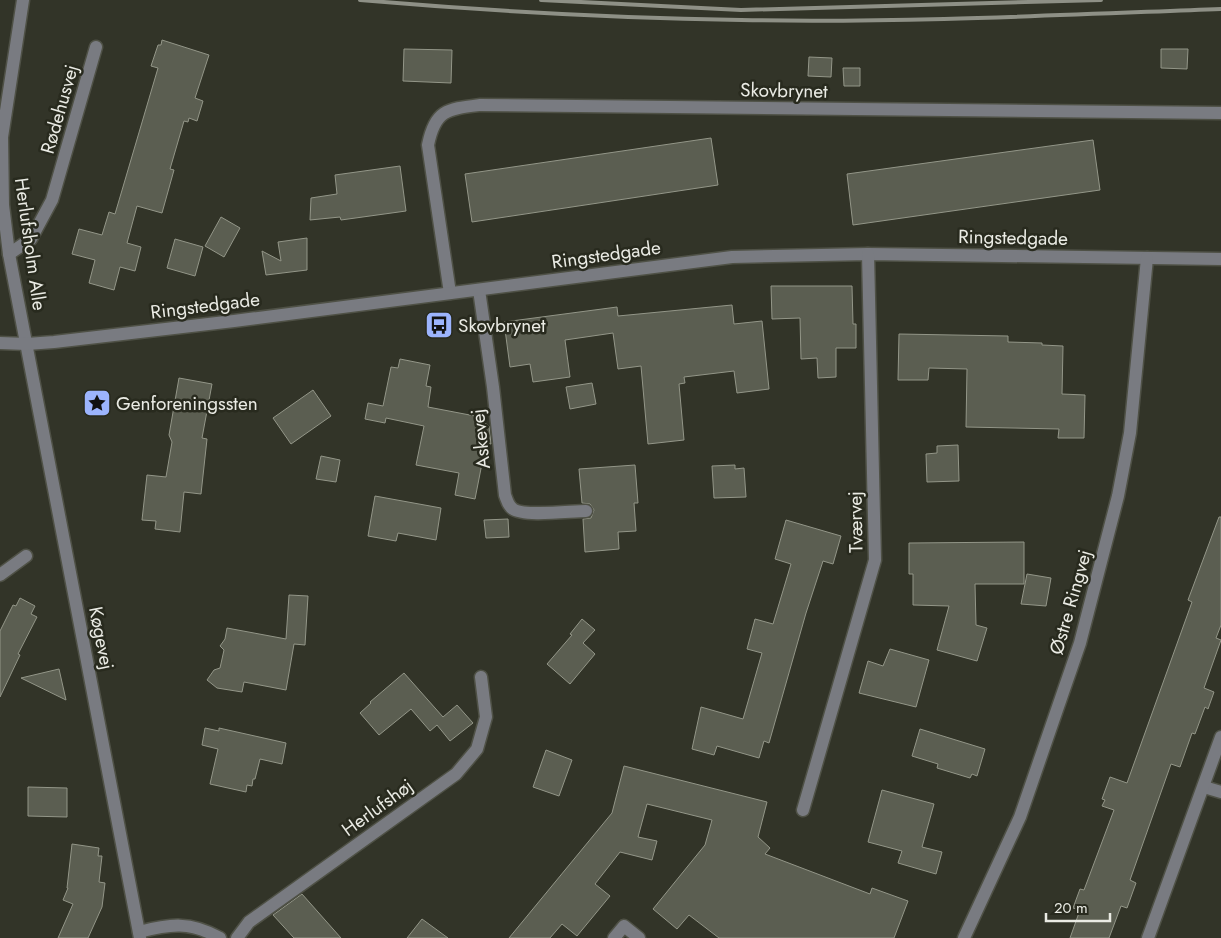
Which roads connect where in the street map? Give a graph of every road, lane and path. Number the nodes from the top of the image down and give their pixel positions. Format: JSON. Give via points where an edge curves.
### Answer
{"nodes":[{"id":1,"x":22,"y":0,"type":"edge"},
{"id":2,"x":96,"y":47,"type":"dead end"},
{"id":3,"x":1221,"y":113,"type":"edge"},
{"id":4,"x":9,"y":254,"type":"junction"},
{"id":5,"x":868,"y":254,"type":"junction"},
{"id":6,"x":1148,"y":258,"type":"junction"},
{"id":7,"x":1221,"y":259,"type":"edge"},
{"id":8,"x":479,"y":290,"type":"junction"},
{"id":9,"x":450,"y":293,"type":"junction"},
{"id":10,"x":0,"y":343,"type":"edge"},
{"id":11,"x":27,"y":344,"type":"junction"},
{"id":12,"x":586,"y":510,"type":"dead end"},
{"id":13,"x":26,"y":556,"type":"dead end"},
{"id":14,"x":0,"y":575,"type":"edge"},
{"id":15,"x":480,"y":677,"type":"dead end"},
{"id":16,"x":1221,"y":737,"type":"edge"},
{"id":17,"x":1204,"y":787,"type":"junction"},
{"id":18,"x":1221,"y":792,"type":"edge"},
{"id":19,"x":803,"y":810,"type":"dead end"},
{"id":20,"x":140,"y":935,"type":"edge"},
{"id":21,"x":220,"y":938,"type":"edge"},
{"id":22,"x":238,"y":938,"type":"edge"},
{"id":23,"x":614,"y":938,"type":"edge"},
{"id":24,"x":639,"y":938,"type":"edge"},
{"id":25,"x":964,"y":938,"type":"edge"},
{"id":26,"x":1148,"y":938,"type":"edge"}],
"edges":[{"from":1,"to":4,"type":"street","name":"Herlufsholm Alle","via":[[2,137],[3,204]]},
{"from":2,"to":4,"type":"street","name":"Rødehusvej","via":[[52,200],[31,239]]},
{"from":3,"to":9,"type":"street","name":"Skovbrynet","via":[[480,105],[458,108],[439,116],[428,145]]},
{"from":4,"to":11,"type":"street","name":"Herlufsholm Alle"},
{"from":5,"to":6,"type":"street","name":"Ringstedgade"},
{"from":5,"to":8,"type":"street","name":"Ringstedgade","via":[[732,257]]},
{"from":5,"to":19,"type":"street","name":"Tværvej","via":[[875,560]]},
{"from":6,"to":7,"type":"street","name":"Ringstedgade"},
{"from":6,"to":25,"type":"street","name":"Østre Ringvej","via":[[1130,433],[1118,496],[1080,643],[1020,817]]},
{"from":8,"to":9,"type":"street","name":"Ringstedgade"},
{"from":8,"to":12,"type":"street","name":"Askevej","via":[[508,504],[519,512],[529,513]]},
{"from":9,"to":11,"type":"street","name":"Ringstedgade"},
{"from":10,"to":11,"type":"street","name":"Ringstedgade"},
{"from":11,"to":20,"type":"street","name":"Køgevej"},
{"from":13,"to":14,"type":"street"},
{"from":15,"to":22,"type":"street","name":"Herlufshøj","via":[[486,717],[477,749],[456,774],[249,922]]},
{"from":16,"to":17,"type":"street"},
{"from":17,"to":18,"type":"street"},
{"from":17,"to":26,"type":"street"},
{"from":20,"to":21,"type":"street","via":[[168,925],[202,929]]},
{"from":23,"to":24,"type":"street","via":[[624,926]]}]}
